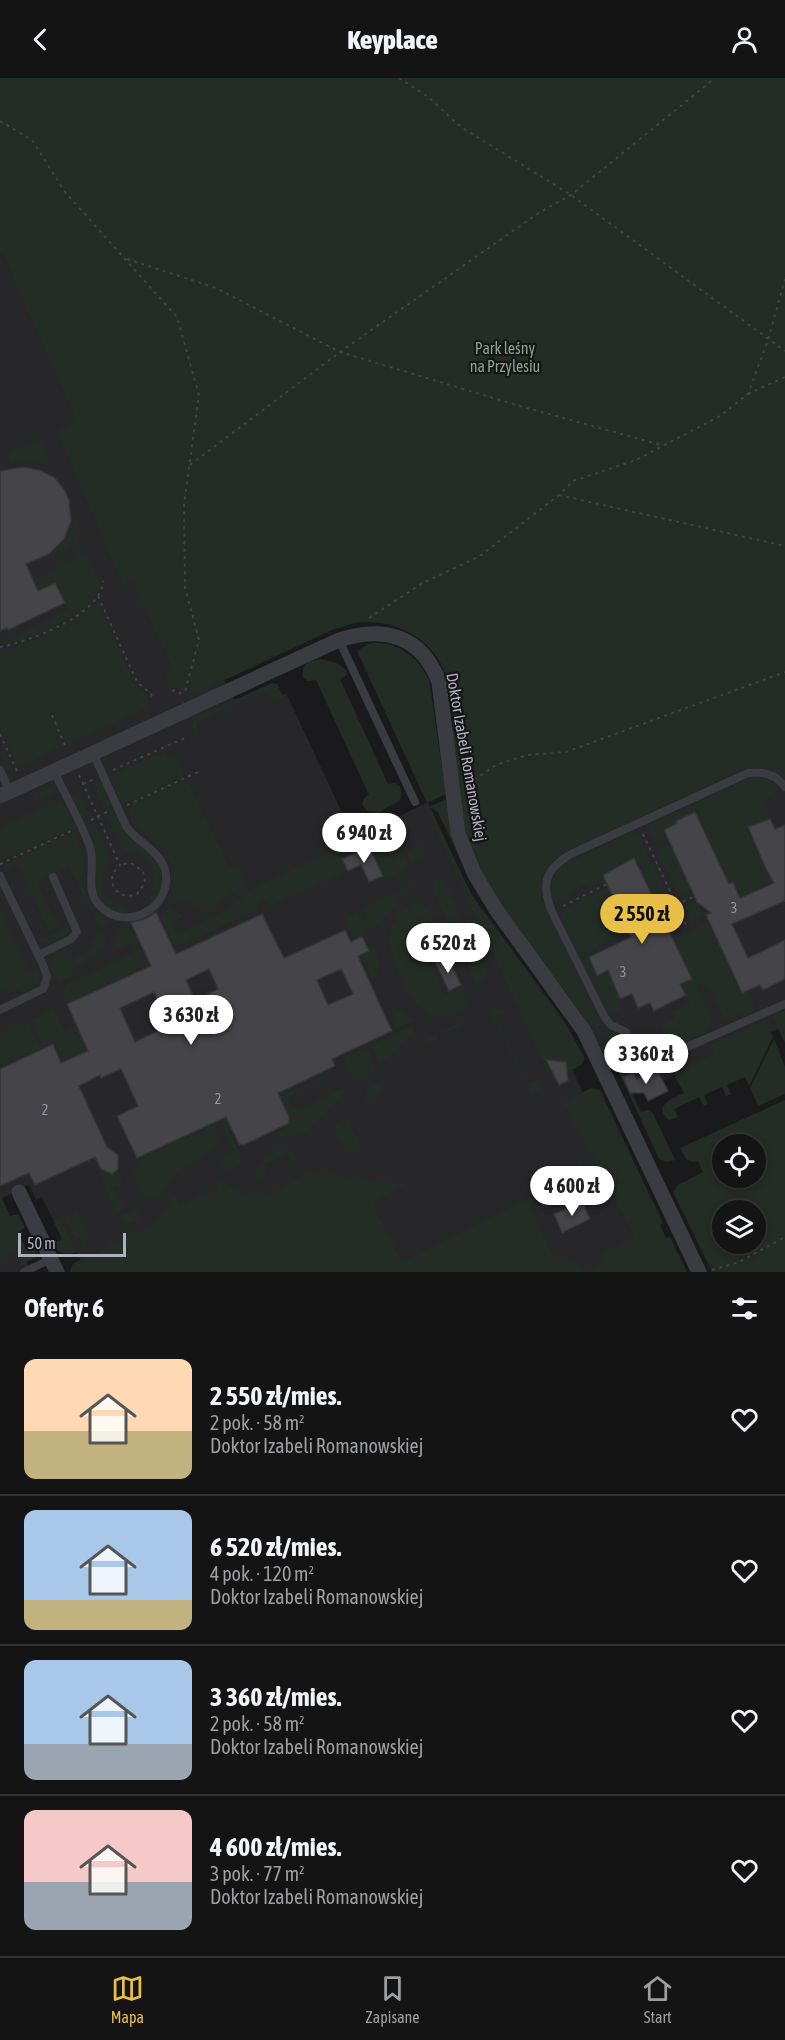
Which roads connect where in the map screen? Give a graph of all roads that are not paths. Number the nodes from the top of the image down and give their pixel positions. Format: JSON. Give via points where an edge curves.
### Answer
{"nodes":[{"id":1,"x":339,"y":640,"type":"junction"},
{"id":2,"x":93,"y":753,"type":"junction"},
{"id":3,"x":0,"y":770,"type":"edge"},
{"id":4,"x":54,"y":772,"type":"junction"},
{"id":5,"x":785,"y":787,"type":"edge"},
{"id":6,"x":5,"y":794,"type":"edge"},
{"id":7,"x":415,"y":802,"type":"dead end"},
{"id":8,"x":0,"y":876,"type":"edge"},
{"id":9,"x":52,"y":877,"type":"dead end"},
{"id":10,"x":39,"y":955,"type":"junction"},
{"id":11,"x":785,"y":1004,"type":"edge"},
{"id":12,"x":0,"y":1010,"type":"edge"},
{"id":13,"x":635,"y":1052,"type":"junction"},
{"id":14,"x":602,"y":1067,"type":"junction"},
{"id":15,"x":19,"y":1192,"type":"dead end"},
{"id":16,"x":54,"y":1266,"type":"edge"},
{"id":17,"x":703,"y":1271,"type":"edge"},
{"id":18,"x":24,"y":1272,"type":"edge"}],
"edges":[{"from":1,"to":2,"type":"street","name":"Doktor Izabeli Romanowskiej"},
{"from":1,"to":7,"type":"lane"},
{"from":1,"to":14,"type":"street","name":"Doktor Izabeli Romanowskiej","via":[[361,633],[395,636],[431,663],[442,696],[458,833],[474,873],[495,908],[575,1016]]},
{"from":2,"to":4,"type":"street","name":"Doktor Izabeli Romanowskiej"},
{"from":2,"to":4,"type":"lane","via":[[130,831],[155,853],[165,870],[163,894],[154,908],[144,913],[118,917],[98,904],[90,883],[90,850]]},
{"from":3,"to":6,"type":"lane"},
{"from":4,"to":6,"type":"street","name":"Doktor Izabeli Romanowskiej"},
{"from":5,"to":13,"type":"lane","via":[[767,773],[748,774],[571,854],[549,873],[546,896],[552,912],[605,1018],[611,1026],[626,1032]]},
{"from":8,"to":10,"type":"lane"},
{"from":9,"to":10,"type":"lane","via":[[77,932]]},
{"from":10,"to":12,"type":"lane","via":[[47,977],[43,989]]},
{"from":11,"to":13,"type":"lane","via":[[678,1052]]},
{"from":13,"to":14,"type":"lane"},
{"from":14,"to":17,"type":"street","name":"Doktor Izabeli Romanowskiej"},
{"from":15,"to":16,"type":"street"},
{"from":16,"to":18,"type":"lane"}]}
